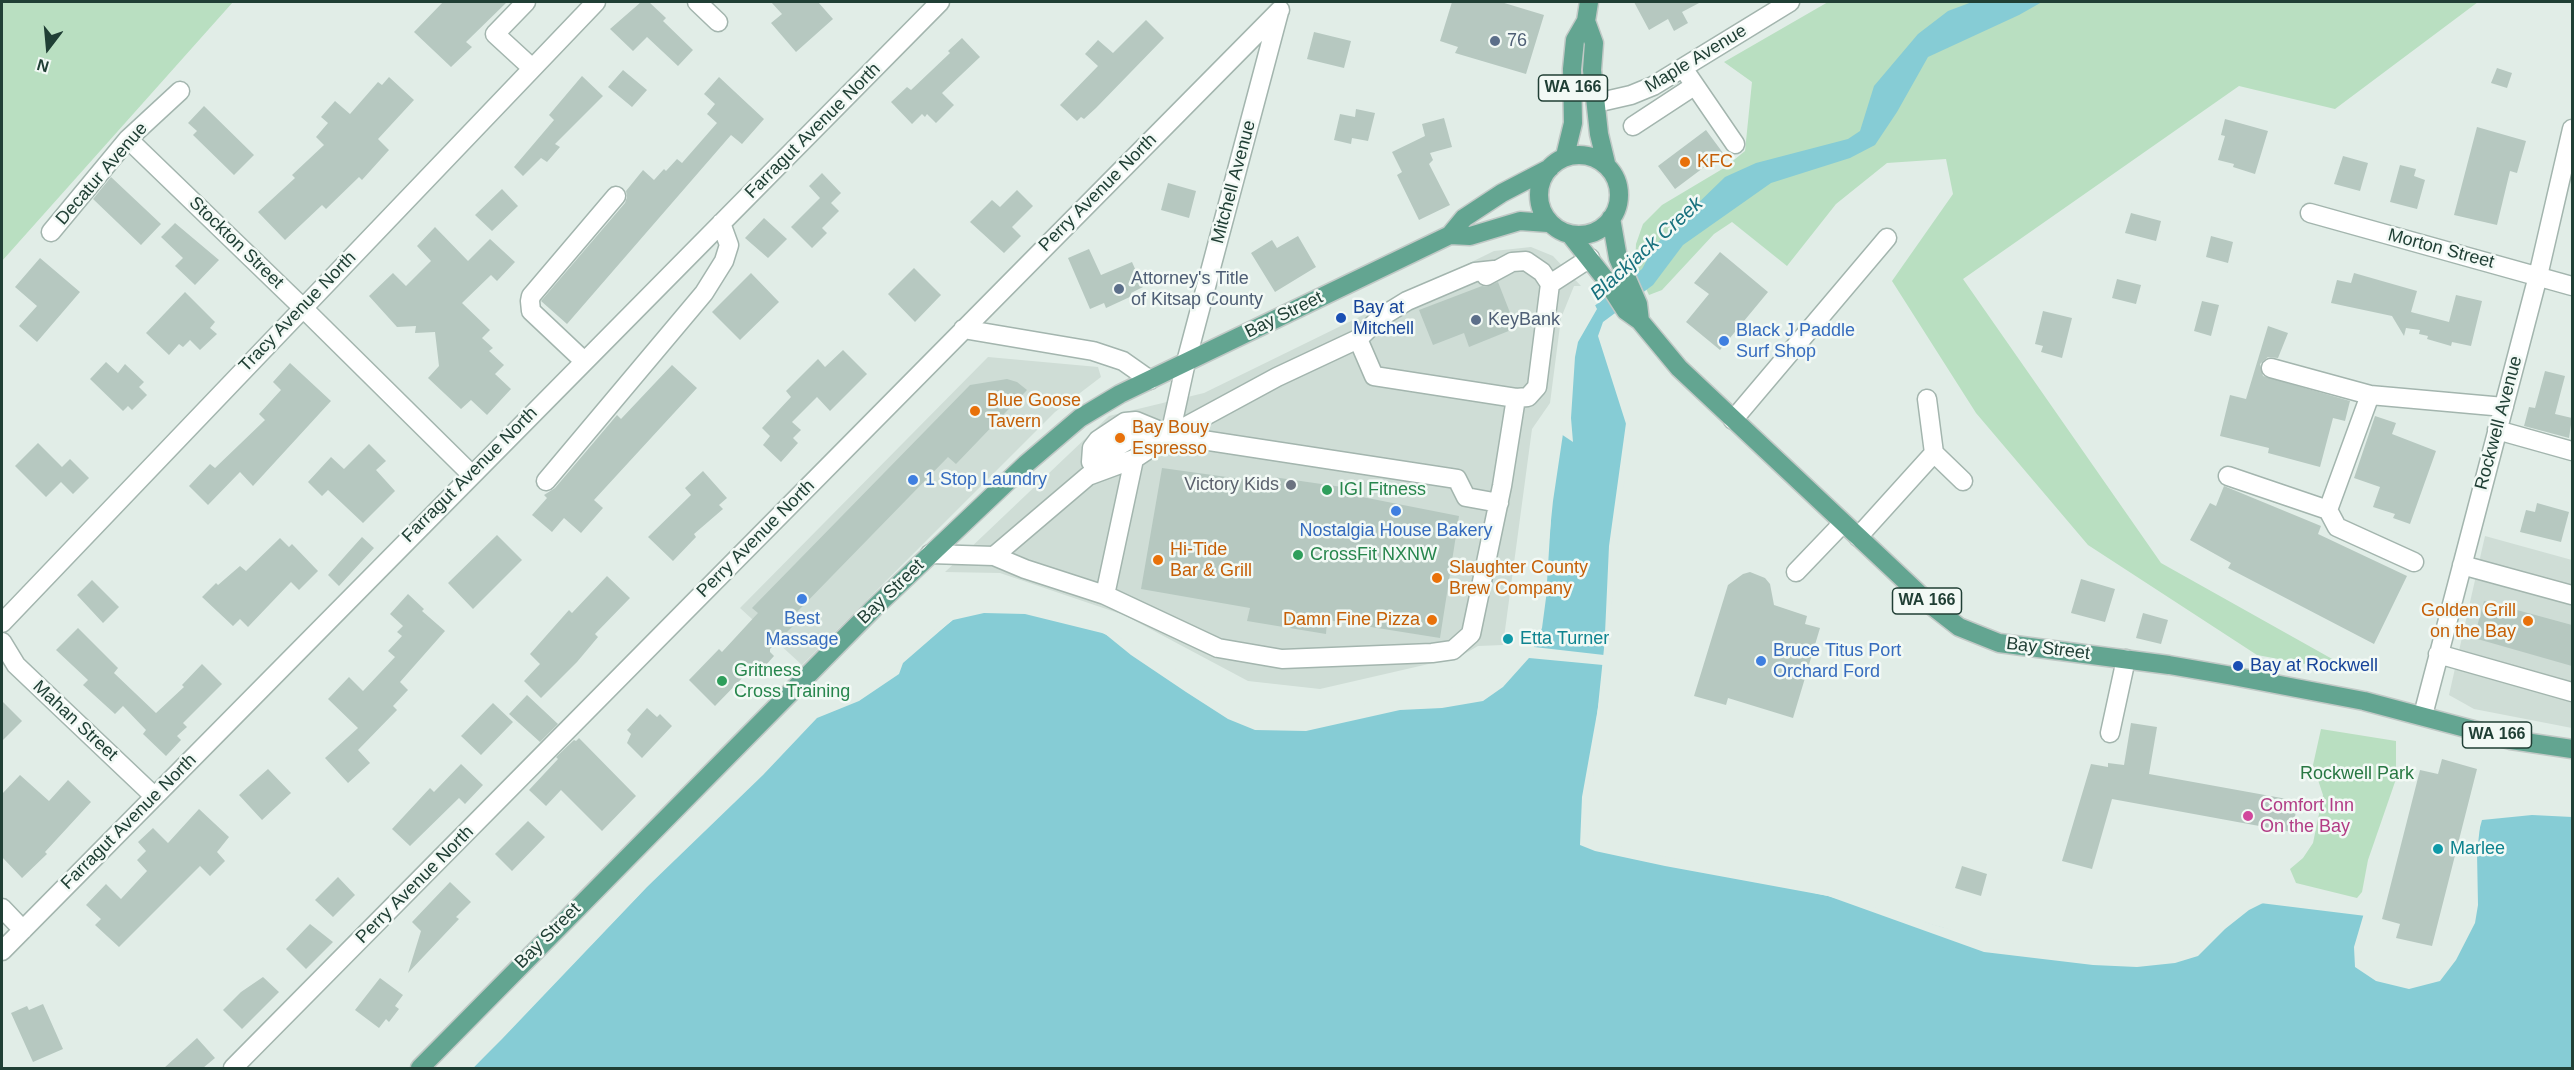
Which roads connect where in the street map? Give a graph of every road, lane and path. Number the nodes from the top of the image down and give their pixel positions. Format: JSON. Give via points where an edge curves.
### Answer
{"nodes":[{"id":1,"x":526,"y":2,"type":"edge"},
{"id":2,"x":697,"y":2,"type":"edge"},
{"id":3,"x":940,"y":2,"type":"edge"},
{"id":4,"x":1589,"y":2,"type":"edge"},
{"id":5,"x":1790,"y":2,"type":"edge"},
{"id":6,"x":587,"y":5,"type":"edge"},
{"id":7,"x":1281,"y":6,"type":"edge"},
{"id":8,"x":1586,"y":21,"type":"junction"},
{"id":9,"x":718,"y":22,"type":"dead end"},
{"id":10,"x":532,"y":68,"type":"junction"},
{"id":11,"x":1683,"y":68,"type":"junction"},
{"id":12,"x":1694,"y":86,"type":"junction"},
{"id":13,"x":180,"y":91,"type":"dead end"},
{"id":14,"x":1596,"y":103,"type":"junction"},
{"id":15,"x":1633,"y":126,"type":"dead end"},
{"id":16,"x":2572,"y":129,"type":"edge"},
{"id":17,"x":128,"y":139,"type":"junction"},
{"id":18,"x":1735,"y":144,"type":"dead end"},
{"id":19,"x":1565,"y":156,"type":"junction"},
{"id":20,"x":1606,"y":164,"type":"junction"},
{"id":21,"x":1550,"y":168,"type":"junction"},
{"id":22,"x":616,"y":196,"type":"dead end"},
{"id":23,"x":2310,"y":213,"type":"dead end"},
{"id":24,"x":1611,"y":219,"type":"junction"},
{"id":25,"x":721,"y":223,"type":"junction"},
{"id":26,"x":1548,"y":223,"type":"junction"},
{"id":27,"x":51,"y":232,"type":"dead end"},
{"id":28,"x":1450,"y":235,"type":"junction"},
{"id":29,"x":1572,"y":237,"type":"junction"},
{"id":30,"x":1887,"y":238,"type":"dead end"},
{"id":31,"x":1590,"y":258,"type":"junction"},
{"id":32,"x":1614,"y":275,"type":"junction"},
{"id":33,"x":2538,"y":276,"type":"junction"},
{"id":34,"x":1550,"y":284,"type":"junction"},
{"id":35,"x":2572,"y":286,"type":"edge"},
{"id":36,"x":302,"y":307,"type":"junction"},
{"id":37,"x":963,"y":329,"type":"junction"},
{"id":38,"x":1358,"y":339,"type":"junction"},
{"id":39,"x":584,"y":361,"type":"junction"},
{"id":40,"x":1186,"y":362,"type":"junction"},
{"id":41,"x":2271,"y":368,"type":"dead end"},
{"id":42,"x":1150,"y":380,"type":"junction"},
{"id":43,"x":2370,"y":395,"type":"junction"},
{"id":44,"x":1516,"y":398,"type":"junction"},
{"id":45,"x":1927,"y":399,"type":"dead end"},
{"id":46,"x":2504,"y":406,"type":"junction"},
{"id":47,"x":1733,"y":420,"type":"junction"},
{"id":48,"x":1149,"y":428,"type":"dead end"},
{"id":49,"x":2498,"y":430,"type":"junction"},
{"id":50,"x":1170,"y":435,"type":"junction"},
{"id":51,"x":2572,"y":451,"type":"edge"},
{"id":52,"x":1934,"y":453,"type":"junction"},
{"id":53,"x":1134,"y":459,"type":"junction"},
{"id":54,"x":471,"y":474,"type":"junction"},
{"id":55,"x":2228,"y":476,"type":"dead end"},
{"id":56,"x":546,"y":481,"type":"dead end"},
{"id":57,"x":1963,"y":481,"type":"dead end"},
{"id":58,"x":1499,"y":503,"type":"junction"},
{"id":59,"x":2328,"y":510,"type":"junction"},
{"id":60,"x":1843,"y":523,"type":"junction"},
{"id":61,"x":1858,"y":537,"type":"junction"},
{"id":62,"x":930,"y":554,"type":"junction"},
{"id":63,"x":994,"y":556,"type":"junction"},
{"id":64,"x":2414,"y":562,"type":"dead end"},
{"id":65,"x":2462,"y":565,"type":"junction"},
{"id":66,"x":1796,"y":572,"type":"dead end"},
{"id":67,"x":1105,"y":595,"type":"junction"},
{"id":68,"x":2572,"y":595,"type":"edge"},
{"id":69,"x":2,"y":622,"type":"edge"},
{"id":70,"x":2,"y":642,"type":"edge"},
{"id":71,"x":2438,"y":654,"type":"junction"},
{"id":72,"x":2126,"y":659,"type":"junction"},
{"id":73,"x":2572,"y":692,"type":"edge"},
{"id":74,"x":2423,"y":716,"type":"junction"},
{"id":75,"x":2110,"y":733,"type":"dead end"},
{"id":76,"x":2572,"y":748,"type":"edge"},
{"id":77,"x":154,"y":796,"type":"junction"},
{"id":78,"x":2,"y":908,"type":"edge"},
{"id":79,"x":23,"y":930,"type":"junction"},
{"id":80,"x":2,"y":951,"type":"edge"},
{"id":81,"x":233,"y":1068,"type":"edge"},
{"id":82,"x":420,"y":1068,"type":"edge"}],
"edges":[{"from":1,"to":10,"type":"street","via":[[495,34]]},
{"from":2,"to":9,"type":"street"},
{"from":3,"to":25,"type":"street","name":"Farragut Avenue North"},
{"from":4,"to":8,"type":"main road","number":"WA 166"},
{"from":5,"to":11,"type":"street","name":"Maple Avenue"},
{"from":6,"to":10,"type":"street","name":"Tracy Avenue North"},
{"from":7,"to":37,"type":"street","name":"Perry Avenue North"},
{"from":7,"to":40,"type":"street","name":"Mitchell Avenue"},
{"from":8,"to":14,"type":"main road","number":"WA 166","via":[[1594,43]]},
{"from":8,"to":19,"type":"main road","number":"WA 166","via":[[1575,40],[1573,123]]},
{"from":10,"to":36,"type":"street","name":"Tracy Avenue North"},
{"from":11,"to":12,"type":"street"},
{"from":11,"to":14,"type":"street","name":"Maple Avenue","via":[[1653,86]]},
{"from":12,"to":15,"type":"street"},
{"from":12,"to":18,"type":"street"},
{"from":13,"to":17,"type":"street","name":"Decatur Avenue"},
{"from":14,"to":20,"type":"main road","number":"WA 166"},
{"from":16,"to":33,"type":"street","name":"Rockwell Avenue"},
{"from":17,"to":27,"type":"street","name":"Decatur Avenue"},
{"from":17,"to":36,"type":"street","name":"Stockton Street"},
{"from":19,"to":20,"type":"main road","via":[[1586,154]]},
{"from":19,"to":21,"type":"main road"},
{"from":20,"to":24,"type":"main road","number":"WA 166","via":[[1614,174],[1618,190]]},
{"from":21,"to":26,"type":"main road","via":[[1539,192]]},
{"from":21,"to":28,"type":"main road","name":"Bay Street","via":[[1464,218]]},
{"from":22,"to":39,"type":"street","via":[[530,301],[531,311]]},
{"from":23,"to":33,"type":"street","name":"Morton Street"},
{"from":24,"to":29,"type":"main road","via":[[1595,233]]},
{"from":24,"to":32,"type":"main road","name":"Bay Street","number":"WA 166"},
{"from":25,"to":39,"type":"street","name":"Farragut Avenue North"},
{"from":25,"to":56,"type":"street","via":[[729,245],[704,293]]},
{"from":26,"to":28,"type":"main road","name":"Bay Street","via":[[1520,221],[1470,236]]},
{"from":26,"to":29,"type":"main road","number":"WA 166"},
{"from":28,"to":40,"type":"main road","name":"Bay Street"},
{"from":29,"to":31,"type":"main road","name":"Bay Street","number":"WA 166"},
{"from":30,"to":47,"type":"street"},
{"from":31,"to":32,"type":"main road","name":"Bay Street","number":"WA 166"},
{"from":31,"to":34,"type":"street"},
{"from":32,"to":47,"type":"main road","name":"Bay Street","number":"WA 166","via":[[1635,312],[1679,368]]},
{"from":33,"to":35,"type":"street","name":"Morton Street"},
{"from":33,"to":46,"type":"street","name":"Rockwell Avenue"},
{"from":34,"to":38,"type":"street","via":[[1542,272],[1526,261],[1512,262],[1476,284],[1381,317]]},
{"from":34,"to":44,"type":"street","via":[[1537,387],[1528,397]]},
{"from":36,"to":54,"type":"street","name":"Stockton Street"},
{"from":36,"to":69,"type":"street","name":"Tracy Avenue North"},
{"from":37,"to":42,"type":"street","via":[[1093,351],[1123,361]]},
{"from":37,"to":81,"type":"street","name":"Perry Avenue North"},
{"from":38,"to":44,"type":"street","via":[[1374,376]]},
{"from":38,"to":50,"type":"street"},
{"from":39,"to":54,"type":"street","name":"Farragut Avenue North"},
{"from":40,"to":42,"type":"main road","name":"Bay Street"},
{"from":40,"to":50,"type":"street","name":"Mitchell Avenue"},
{"from":41,"to":43,"type":"street"},
{"from":42,"to":62,"type":"main road","name":"Bay Street","via":[[1080,418]]},
{"from":43,"to":46,"type":"street"},
{"from":43,"to":59,"type":"street"},
{"from":44,"to":58,"type":"street"},
{"from":45,"to":52,"type":"street"},
{"from":46,"to":49,"type":"street","name":"Rockwell Avenue"},
{"from":47,"to":60,"type":"main road","name":"Bay Street","number":"WA 166"},
{"from":48,"to":50,"type":"street"},
{"from":49,"to":51,"type":"street"},
{"from":49,"to":65,"type":"street","name":"Rockwell Avenue"},
{"from":50,"to":53,"type":"street"},
{"from":50,"to":58,"type":"street","via":[[1457,479],[1466,497]]},
{"from":52,"to":57,"type":"street"},
{"from":52,"to":61,"type":"street"},
{"from":53,"to":63,"type":"street","via":[[1088,476]]},
{"from":53,"to":67,"type":"street"},
{"from":54,"to":77,"type":"street","name":"Farragut Avenue North"},
{"from":55,"to":59,"type":"street"},
{"from":58,"to":67,"type":"street","via":[[1471,634],[1453,650],[1282,659],[1218,648]]},
{"from":59,"to":64,"type":"street","via":[[2337,527]]},
{"from":60,"to":61,"type":"main road","name":"Bay Street","number":"WA 166"},
{"from":60,"to":66,"type":"street"},
{"from":61,"to":72,"type":"main road","name":"Bay Street","number":"WA 166","via":[[1932,606],[1970,633],[1999,643]]},
{"from":62,"to":63,"type":"street"},
{"from":62,"to":82,"type":"main road","name":"Bay Street"},
{"from":63,"to":67,"type":"street"},
{"from":65,"to":68,"type":"street"},
{"from":65,"to":71,"type":"street","name":"Rockwell Avenue"},
{"from":70,"to":77,"type":"street","name":"Mahan Street","via":[[16,665]]},
{"from":71,"to":73,"type":"street"},
{"from":71,"to":74,"type":"street","name":"Rockwell Avenue"},
{"from":72,"to":74,"type":"main road","name":"Bay Street","number":"WA 166","via":[[2312,690]]},
{"from":72,"to":75,"type":"street"},
{"from":74,"to":76,"type":"main road","name":"Bay Street","number":"WA 166","via":[[2511,740]]},
{"from":77,"to":79,"type":"street","name":"Farragut Avenue North"},
{"from":78,"to":79,"type":"street"},
{"from":79,"to":80,"type":"street","name":"Farragut Avenue North"}]}
